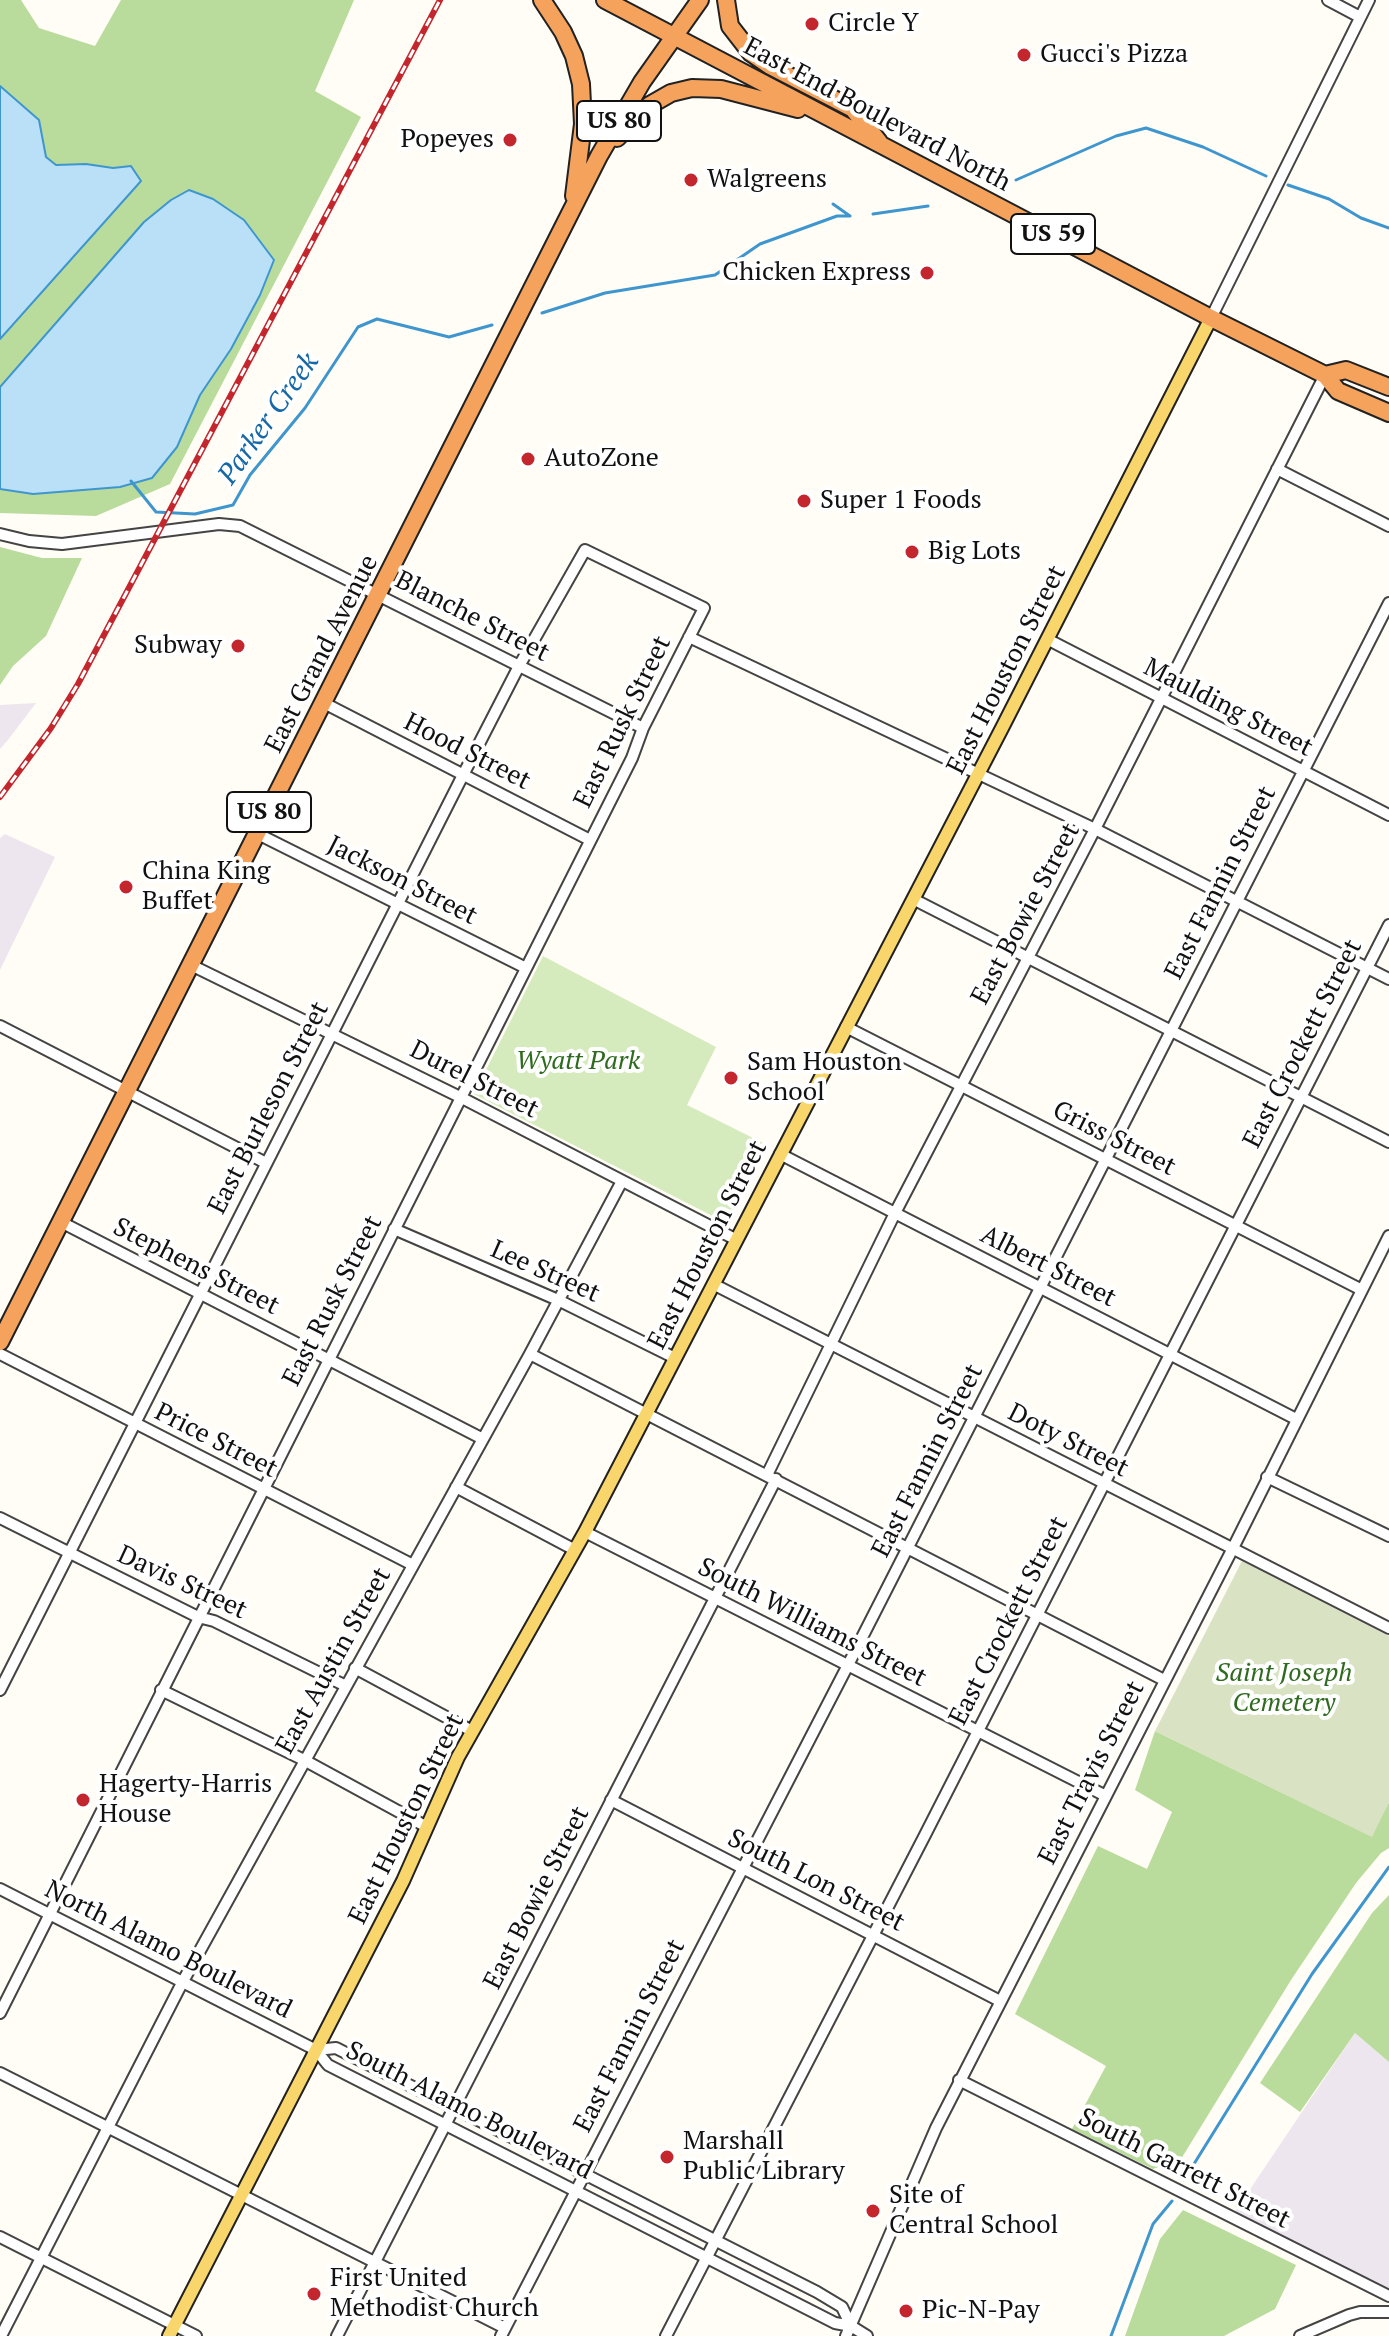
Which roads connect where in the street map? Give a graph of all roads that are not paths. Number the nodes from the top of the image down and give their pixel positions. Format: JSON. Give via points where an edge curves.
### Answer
{"nodes":[{"id":1,"x":542,"y":0,"type":"edge"},
{"id":2,"x":605,"y":0,"type":"edge"},
{"id":3,"x":700,"y":0,"type":"edge"},
{"id":4,"x":726,"y":0,"type":"edge"},
{"id":5,"x":1328,"y":0,"type":"edge"},
{"id":6,"x":1369,"y":0,"type":"edge"},
{"id":7,"x":1360,"y":17,"type":"junction"},
{"id":8,"x":674,"y":37,"type":"junction"},
{"id":9,"x":827,"y":117,"type":"junction"},
{"id":10,"x":883,"y":146,"type":"junction"},
{"id":11,"x":599,"y":156,"type":"junction"},
{"id":12,"x":572,"y":210,"type":"junction"},
{"id":13,"x":1211,"y":318,"type":"junction"},
{"id":14,"x":1325,"y":375,"type":"junction"},
{"id":15,"x":1389,"y":387,"type":"edge"},
{"id":16,"x":1389,"y":413,"type":"edge"},
{"id":17,"x":1277,"y":469,"type":"junction"},
{"id":18,"x":1389,"y":526,"type":"edge"},
{"id":19,"x":0,"y":534,"type":"edge"},
{"id":20,"x":585,"y":550,"type":"joint"},
{"id":21,"x":379,"y":595,"type":"junction"},
{"id":22,"x":1389,"y":603,"type":"edge"},
{"id":23,"x":689,"y":637,"type":"junction"},
{"id":24,"x":1047,"y":639,"type":"junction"},
{"id":25,"x":519,"y":666,"type":"junction"},
{"id":26,"x":1162,"y":698,"type":"junction"},
{"id":27,"x":324,"y":703,"type":"junction"},
{"id":28,"x":643,"y":728,"type":"junction"},
{"id":29,"x":1303,"y":771,"type":"junction"},
{"id":30,"x":978,"y":774,"type":"junction"},
{"id":31,"x":463,"y":775,"type":"junction"},
{"id":32,"x":1389,"y":815,"type":"edge"},
{"id":33,"x":1095,"y":829,"type":"junction"},
{"id":34,"x":258,"y":834,"type":"junction"},
{"id":35,"x":590,"y":840,"type":"junction"},
{"id":36,"x":913,"y":899,"type":"junction"},
{"id":37,"x":1237,"y":900,"type":"junction"},
{"id":38,"x":398,"y":904,"type":"junction"},
{"id":39,"x":1389,"y":925,"type":"edge"},
{"id":40,"x":1028,"y":958,"type":"junction"},
{"id":41,"x":191,"y":965,"type":"junction"},
{"id":42,"x":526,"y":968,"type":"junction"},
{"id":43,"x":1367,"y":968,"type":"junction"},
{"id":44,"x":1389,"y":979,"type":"edge"},
{"id":45,"x":0,"y":1026,"type":"edge"},
{"id":46,"x":846,"y":1027,"type":"junction"},
{"id":47,"x":1171,"y":1031,"type":"junction"},
{"id":48,"x":331,"y":1032,"type":"junction"},
{"id":49,"x":961,"y":1086,"type":"junction"},
{"id":50,"x":127,"y":1092,"type":"junction"},
{"id":51,"x":1301,"y":1097,"type":"junction"},
{"id":52,"x":462,"y":1098,"type":"junction"},
{"id":53,"x":1389,"y":1142,"type":"edge"},
{"id":54,"x":780,"y":1154,"type":"junction"},
{"id":55,"x":1105,"y":1159,"type":"junction"},
{"id":56,"x":266,"y":1163,"type":"junction"},
{"id":57,"x":622,"y":1181,"type":"junction"},
{"id":58,"x":895,"y":1213,"type":"junction"},
{"id":59,"x":61,"y":1222,"type":"junction"},
{"id":60,"x":1235,"y":1225,"type":"junction"},
{"id":61,"x":394,"y":1229,"type":"junction"},
{"id":62,"x":1389,"y":1236,"type":"edge"},
{"id":63,"x":735,"y":1239,"type":"junction"},
{"id":64,"x":713,"y":1284,"type":"junction"},
{"id":65,"x":1040,"y":1288,"type":"junction"},
{"id":66,"x":1362,"y":1290,"type":"junction"},
{"id":67,"x":200,"y":1294,"type":"junction"},
{"id":68,"x":558,"y":1300,"type":"junction"},
{"id":69,"x":0,"y":1342,"type":"edge"},
{"id":70,"x":830,"y":1344,"type":"junction"},
{"id":71,"x":0,"y":1354,"type":"edge"},
{"id":72,"x":530,"y":1354,"type":"junction"},
{"id":73,"x":1169,"y":1354,"type":"junction"},
{"id":74,"x":675,"y":1358,"type":"junction"},
{"id":75,"x":327,"y":1359,"type":"junction"},
{"id":76,"x":646,"y":1413,"type":"junction"},
{"id":77,"x":974,"y":1418,"type":"junction"},
{"id":78,"x":1296,"y":1419,"type":"junction"},
{"id":79,"x":133,"y":1423,"type":"junction"},
{"id":80,"x":483,"y":1439,"type":"junction"},
{"id":81,"x":771,"y":1477,"type":"junction"},
{"id":82,"x":1267,"y":1477,"type":"junction"},
{"id":83,"x":1103,"y":1484,"type":"junction"},
{"id":84,"x":456,"y":1487,"type":"junction"},
{"id":85,"x":261,"y":1489,"type":"junction"},
{"id":86,"x":0,"y":1518,"type":"edge"},
{"id":87,"x":585,"y":1532,"type":"junction"},
{"id":88,"x":1389,"y":1536,"type":"edge"},
{"id":89,"x":908,"y":1548,"type":"junction"},
{"id":90,"x":575,"y":1550,"type":"junction"},
{"id":91,"x":1232,"y":1550,"type":"junction"},
{"id":92,"x":68,"y":1553,"type":"junction"},
{"id":93,"x":413,"y":1565,"type":"junction"},
{"id":94,"x":715,"y":1598,"type":"junction"},
{"id":95,"x":1037,"y":1614,"type":"junction"},
{"id":96,"x":198,"y":1617,"type":"junction"},
{"id":97,"x":1389,"y":1628,"type":"edge"},
{"id":98,"x":848,"y":1665,"type":"junction"},
{"id":99,"x":355,"y":1668,"type":"junction"},
{"id":100,"x":1164,"y":1680,"type":"junction"},
{"id":101,"x":346,"y":1686,"type":"junction"},
{"id":102,"x":0,"y":1690,"type":"edge"},
{"id":103,"x":161,"y":1690,"type":"junction"},
{"id":104,"x":472,"y":1731,"type":"junction"},
{"id":105,"x":978,"y":1731,"type":"junction"},
{"id":106,"x":304,"y":1760,"type":"junction"},
{"id":107,"x":1106,"y":1796,"type":"junction"},
{"id":108,"x":611,"y":1800,"type":"junction"},
{"id":109,"x":427,"y":1827,"type":"junction"},
{"id":110,"x":742,"y":1868,"type":"junction"},
{"id":111,"x":0,"y":1889,"type":"edge"},
{"id":112,"x":50,"y":1915,"type":"junction"},
{"id":113,"x":872,"y":1935,"type":"junction"},
{"id":114,"x":182,"y":1983,"type":"junction"},
{"id":115,"x":1000,"y":2001,"type":"junction"},
{"id":116,"x":0,"y":2013,"type":"edge"},
{"id":117,"x":316,"y":2050,"type":"junction"},
{"id":118,"x":0,"y":2073,"type":"edge"},
{"id":119,"x":959,"y":2080,"type":"junction"},
{"id":120,"x":454,"y":2107,"type":"junction"},
{"id":121,"x":446,"y":2123,"type":"junction"},
{"id":122,"x":107,"y":2127,"type":"junction"},
{"id":123,"x":584,"y":2173,"type":"junction"},
{"id":124,"x":575,"y":2190,"type":"junction"},
{"id":125,"x":241,"y":2196,"type":"junction"},
{"id":126,"x":0,"y":2237,"type":"edge"},
{"id":127,"x":715,"y":2240,"type":"junction"},
{"id":128,"x":41,"y":2258,"type":"junction"},
{"id":129,"x":706,"y":2258,"type":"junction"},
{"id":130,"x":374,"y":2262,"type":"junction"},
{"id":131,"x":1389,"y":2296,"type":"edge"},
{"id":132,"x":1389,"y":2312,"type":"edge"},
{"id":133,"x":172,"y":2330,"type":"edge"},
{"id":134,"x":849,"y":2331,"type":"edge"},
{"id":135,"x":503,"y":2332,"type":"edge"},
{"id":136,"x":1,"y":2336,"type":"edge"},
{"id":137,"x":196,"y":2336,"type":"edge"},
{"id":138,"x":337,"y":2336,"type":"edge"},
{"id":139,"x":666,"y":2336,"type":"edge"},
{"id":140,"x":867,"y":2336,"type":"edge"},
{"id":141,"x":1300,"y":2336,"type":"edge"}],
"edges":[{"from":1,"to":12,"type":"highway","via":[[563,32],[581,84],[583,124]]},
{"from":2,"to":8,"type":"highway","name":"East End Boulevard North","number":"US 59"},
{"from":3,"to":8,"type":"highway","number":"US 80"},
{"from":4,"to":10,"type":"highway","via":[[730,26],[745,48],[853,109]]},
{"from":5,"to":7,"type":"street"},
{"from":6,"to":7,"type":"street","name":"East Houston Street"},
{"from":7,"to":13,"type":"street","name":"East Houston Street"},
{"from":8,"to":9,"type":"highway","name":"East End Boulevard North","number":"US 59"},
{"from":8,"to":11,"type":"highway","name":"East Grand Avenue","number":"US 80"},
{"from":9,"to":10,"type":"highway","name":"East End Boulevard North","number":"US 59"},
{"from":9,"to":11,"type":"highway","via":[[721,89],[692,88],[650,105]]},
{"from":10,"to":13,"type":"highway","name":"East End Boulevard North","number":"US 59"},
{"from":11,"to":12,"type":"highway","name":"East Grand Avenue","number":"US 80"},
{"from":12,"to":21,"type":"highway","name":"East Grand Avenue","number":"US 80"},
{"from":13,"to":14,"type":"highway","number":"US 59"},
{"from":13,"to":24,"type":"main road","name":"East Houston Street"},
{"from":14,"to":15,"type":"highway","number":"US 59","via":[[1346,370]]},
{"from":14,"to":16,"type":"highway","number":"US 59","via":[[1338,391]]},
{"from":14,"to":17,"type":"street","name":"East Bowie Street"},
{"from":17,"to":18,"type":"street"},
{"from":17,"to":26,"type":"street","name":"East Bowie Street"},
{"from":19,"to":21,"type":"street","name":"Blanche Street","via":[[62,544],[219,524],[240,526]]},
{"from":20,"to":23,"type":"street","name":"East Rusk Street","via":[[704,608]]},
{"from":20,"to":25,"type":"street","name":"East Burleson Street"},
{"from":21,"to":25,"type":"street","name":"Blanche Street"},
{"from":21,"to":27,"type":"highway","name":"East Grand Avenue","number":"US 80"},
{"from":22,"to":29,"type":"street","name":"East Fannin Street"},
{"from":23,"to":28,"type":"street","name":"East Rusk Street"},
{"from":23,"to":30,"type":"street"},
{"from":24,"to":26,"type":"street","name":"Maulding Street"},
{"from":24,"to":30,"type":"main road","name":"East Houston Street"},
{"from":25,"to":28,"type":"street","name":"Blanche Street"},
{"from":25,"to":31,"type":"street","name":"East Burleson Street"},
{"from":26,"to":29,"type":"street","name":"Maulding Street"},
{"from":26,"to":33,"type":"street","name":"East Bowie Street"},
{"from":27,"to":31,"type":"street","name":"Hood Street"},
{"from":27,"to":34,"type":"highway","name":"East Grand Avenue","number":"US 80"},
{"from":28,"to":35,"type":"street","name":"East Rusk Street"},
{"from":29,"to":32,"type":"street","name":"Maulding Street"},
{"from":29,"to":37,"type":"street","name":"East Fannin Street"},
{"from":30,"to":33,"type":"street"},
{"from":30,"to":36,"type":"main road","name":"East Houston Street"},
{"from":31,"to":35,"type":"street","name":"Hood Street"},
{"from":31,"to":38,"type":"street","name":"East Burleson Street"},
{"from":33,"to":37,"type":"street"},
{"from":33,"to":40,"type":"street","name":"East Bowie Street"},
{"from":34,"to":38,"type":"street","name":"Jackson Street"},
{"from":34,"to":41,"type":"highway","name":"East Grand Avenue","number":"US 80"},
{"from":35,"to":42,"type":"street","name":"East Rusk Street"},
{"from":36,"to":40,"type":"street"},
{"from":36,"to":46,"type":"main road","name":"East Houston Street"},
{"from":37,"to":43,"type":"street"},
{"from":37,"to":47,"type":"street","name":"East Fannin Street"},
{"from":38,"to":42,"type":"street","name":"Jackson Street"},
{"from":38,"to":48,"type":"street","name":"East Burleson Street"},
{"from":39,"to":43,"type":"street","name":"East Crockett Street"},
{"from":40,"to":47,"type":"street"},
{"from":40,"to":49,"type":"street","name":"East Bowie Street"},
{"from":41,"to":48,"type":"street","name":"Durel Street"},
{"from":41,"to":50,"type":"highway","name":"East Grand Avenue","number":"US 80"},
{"from":42,"to":52,"type":"street","name":"East Rusk Street"},
{"from":43,"to":44,"type":"street"},
{"from":43,"to":51,"type":"street","name":"East Crockett Street"},
{"from":45,"to":50,"type":"street"},
{"from":46,"to":49,"type":"street","name":"Griss Street"},
{"from":46,"to":54,"type":"main road","name":"East Houston Street"},
{"from":47,"to":51,"type":"street"},
{"from":47,"to":55,"type":"street","name":"East Fannin Street"},
{"from":48,"to":52,"type":"street","name":"Durel Street"},
{"from":48,"to":56,"type":"street","name":"East Burleson Street"},
{"from":49,"to":55,"type":"street","name":"Griss Street"},
{"from":49,"to":58,"type":"street","name":"East Bowie Street"},
{"from":50,"to":56,"type":"street"},
{"from":50,"to":59,"type":"highway","name":"East Grand Avenue","number":"US 80"},
{"from":51,"to":53,"type":"street"},
{"from":51,"to":60,"type":"street","name":"East Crockett Street"},
{"from":52,"to":57,"type":"street","name":"Durel Street"},
{"from":52,"to":61,"type":"street","name":"East Rusk Street"},
{"from":54,"to":58,"type":"street","name":"Albert Street"},
{"from":54,"to":63,"type":"main road","name":"East Houston Street"},
{"from":55,"to":60,"type":"street","name":"Griss Street"},
{"from":55,"to":65,"type":"street","name":"East Fannin Street"},
{"from":56,"to":67,"type":"street","name":"East Burleson Street"},
{"from":57,"to":63,"type":"street","name":"Durel Street"},
{"from":57,"to":68,"type":"street","name":"East Austin Street"},
{"from":58,"to":65,"type":"street","name":"Albert Street"},
{"from":58,"to":70,"type":"street","name":"East Bowie Street"},
{"from":59,"to":67,"type":"street","name":"Stephens Street"},
{"from":59,"to":69,"type":"highway","name":"East Grand Avenue","number":"US 80"},
{"from":60,"to":66,"type":"street","name":"Griss Street"},
{"from":60,"to":73,"type":"street","name":"East Crockett Street"},
{"from":61,"to":68,"type":"street","name":"Lee Street"},
{"from":61,"to":75,"type":"street","name":"East Rusk Street"},
{"from":62,"to":66,"type":"street","name":"East Travis Street"},
{"from":63,"to":64,"type":"main road","name":"East Houston Street"},
{"from":64,"to":70,"type":"street","name":"Doty Street"},
{"from":64,"to":74,"type":"main road","name":"East Houston Street"},
{"from":65,"to":73,"type":"street","name":"Albert Street"},
{"from":65,"to":77,"type":"street","name":"East Fannin Street"},
{"from":66,"to":78,"type":"street","name":"East Travis Street"},
{"from":67,"to":75,"type":"street","name":"Stephens Street"},
{"from":67,"to":79,"type":"street","name":"East Burleson Street"},
{"from":68,"to":72,"type":"street","name":"East Austin Street"},
{"from":68,"to":74,"type":"street","name":"Lee Street"},
{"from":70,"to":77,"type":"street","name":"Doty Street"},
{"from":70,"to":81,"type":"street","name":"East Bowie Street"},
{"from":71,"to":79,"type":"street","name":"Price Street"},
{"from":72,"to":76,"type":"street"},
{"from":72,"to":80,"type":"street","name":"East Austin Street"},
{"from":73,"to":78,"type":"street","name":"Albert Street"},
{"from":73,"to":83,"type":"street","name":"East Crockett Street"},
{"from":74,"to":76,"type":"main road","name":"East Houston Street"},
{"from":75,"to":80,"type":"street","name":"Stephens Street"},
{"from":75,"to":85,"type":"street","name":"East Rusk Street"},
{"from":76,"to":81,"type":"street"},
{"from":76,"to":87,"type":"main road","name":"East Houston Street"},
{"from":77,"to":83,"type":"street","name":"Doty Street"},
{"from":77,"to":89,"type":"street","name":"East Fannin Street"},
{"from":78,"to":82,"type":"street","name":"East Travis Street"},
{"from":79,"to":85,"type":"street","name":"Price Street"},
{"from":79,"to":92,"type":"street","name":"East Burleson Street"},
{"from":80,"to":84,"type":"street","name":"East Austin Street"},
{"from":81,"to":89,"type":"street"},
{"from":81,"to":94,"type":"street","name":"East Bowie Street"},
{"from":82,"to":88,"type":"street"},
{"from":82,"to":91,"type":"street","name":"East Travis Street"},
{"from":83,"to":91,"type":"street","name":"Doty Street"},
{"from":83,"to":95,"type":"street","name":"East Crockett Street"},
{"from":84,"to":90,"type":"street"},
{"from":84,"to":93,"type":"street","name":"East Austin Street"},
{"from":85,"to":93,"type":"street","name":"Price Street"},
{"from":85,"to":96,"type":"street","name":"East Rusk Street"},
{"from":86,"to":92,"type":"street","name":"Davis Street"},
{"from":87,"to":90,"type":"main road","name":"East Houston Street"},
{"from":87,"to":94,"type":"street","name":"South Williams Street"},
{"from":89,"to":95,"type":"street"},
{"from":89,"to":98,"type":"street","name":"East Fannin Street"},
{"from":90,"to":104,"type":"main road","name":"East Houston Street"},
{"from":91,"to":97,"type":"street","name":"Doty Street"},
{"from":91,"to":100,"type":"street","name":"East Travis Street"},
{"from":92,"to":96,"type":"street","name":"Davis Street"},
{"from":92,"to":102,"type":"street","name":"East Burleson Street"},
{"from":93,"to":99,"type":"street","name":"East Austin Street"},
{"from":94,"to":98,"type":"street","name":"South Williams Street"},
{"from":94,"to":108,"type":"street","name":"East Bowie Street"},
{"from":95,"to":100,"type":"street"},
{"from":95,"to":105,"type":"street","name":"East Crockett Street"},
{"from":96,"to":101,"type":"street","name":"Davis Street"},
{"from":96,"to":103,"type":"street","name":"East Rusk Street"},
{"from":98,"to":105,"type":"street","name":"South Williams Street"},
{"from":98,"to":110,"type":"street","name":"East Fannin Street"},
{"from":99,"to":101,"type":"street","name":"East Austin Street"},
{"from":99,"to":104,"type":"street"},
{"from":100,"to":107,"type":"street","name":"East Travis Street"},
{"from":101,"to":106,"type":"street","name":"East Austin Street"},
{"from":103,"to":106,"type":"street"},
{"from":103,"to":112,"type":"street","name":"East Rusk Street"},
{"from":104,"to":109,"type":"main road","name":"East Houston Street"},
{"from":105,"to":107,"type":"street","name":"South Williams Street"},
{"from":105,"to":113,"type":"street","name":"East Crockett Street"},
{"from":106,"to":109,"type":"street"},
{"from":106,"to":114,"type":"street","name":"East Austin Street"},
{"from":107,"to":115,"type":"street","name":"East Travis Street"},
{"from":108,"to":110,"type":"street","name":"South Lon Street"},
{"from":108,"to":120,"type":"street","name":"East Bowie Street"},
{"from":109,"to":117,"type":"main road","name":"East Houston Street"},
{"from":110,"to":113,"type":"street","name":"South Lon Street"},
{"from":110,"to":123,"type":"street","name":"East Fannin Street"},
{"from":111,"to":112,"type":"street","name":"North Alamo Boulevard"},
{"from":112,"to":114,"type":"street","name":"North Alamo Boulevard"},
{"from":112,"to":116,"type":"street","name":"East Rusk Street"},
{"from":113,"to":115,"type":"street","name":"South Lon Street"},
{"from":113,"to":127,"type":"street","name":"East Crockett Street"},
{"from":114,"to":117,"type":"street","name":"North Alamo Boulevard"},
{"from":114,"to":122,"type":"street","name":"East Austin Street"},
{"from":115,"to":119,"type":"street","name":"East Travis Street"},
{"from":117,"to":120,"type":"street","name":"South Alamo Boulevard","via":[[336,2048]]},
{"from":117,"to":121,"type":"street","name":"South Alamo Boulevard","via":[[328,2065]]},
{"from":117,"to":125,"type":"main road","name":"East Houston Street"},
{"from":118,"to":122,"type":"street"},
{"from":119,"to":131,"type":"street","name":"South Garrett Street"},
{"from":119,"to":134,"type":"street","name":"East Travis Street"},
{"from":120,"to":121,"type":"street","name":"East Bowie Street"},
{"from":120,"to":123,"type":"street","name":"South Alamo Boulevard"},
{"from":121,"to":124,"type":"street","name":"South Alamo Boulevard"},
{"from":121,"to":130,"type":"street","name":"East Bowie Street"},
{"from":122,"to":125,"type":"street"},
{"from":122,"to":128,"type":"street","name":"East Austin Street"},
{"from":123,"to":124,"type":"street","name":"East Fannin Street"},
{"from":123,"to":127,"type":"street","name":"South Alamo Boulevard"},
{"from":124,"to":129,"type":"street","name":"South Alamo Boulevard"},
{"from":124,"to":135,"type":"street","name":"East Fannin Street"},
{"from":125,"to":130,"type":"street"},
{"from":125,"to":133,"type":"main road","name":"East Houston Street"},
{"from":126,"to":128,"type":"street"},
{"from":127,"to":129,"type":"street","name":"East Crockett Street"},
{"from":127,"to":134,"type":"street","name":"South Alamo Boulevard","via":[[842,2307]]},
{"from":128,"to":133,"type":"street"},
{"from":128,"to":136,"type":"street","name":"East Austin Street"},
{"from":129,"to":134,"type":"street","name":"South Alamo Boulevard"},
{"from":129,"to":139,"type":"street","name":"East Crockett Street"},
{"from":130,"to":135,"type":"street"},
{"from":130,"to":138,"type":"street","name":"East Bowie Street"},
{"from":132,"to":141,"type":"street","via":[[1360,2312]]},
{"from":133,"to":137,"type":"street"},
{"from":134,"to":140,"type":"street","name":"South Alamo Boulevard"}]}
